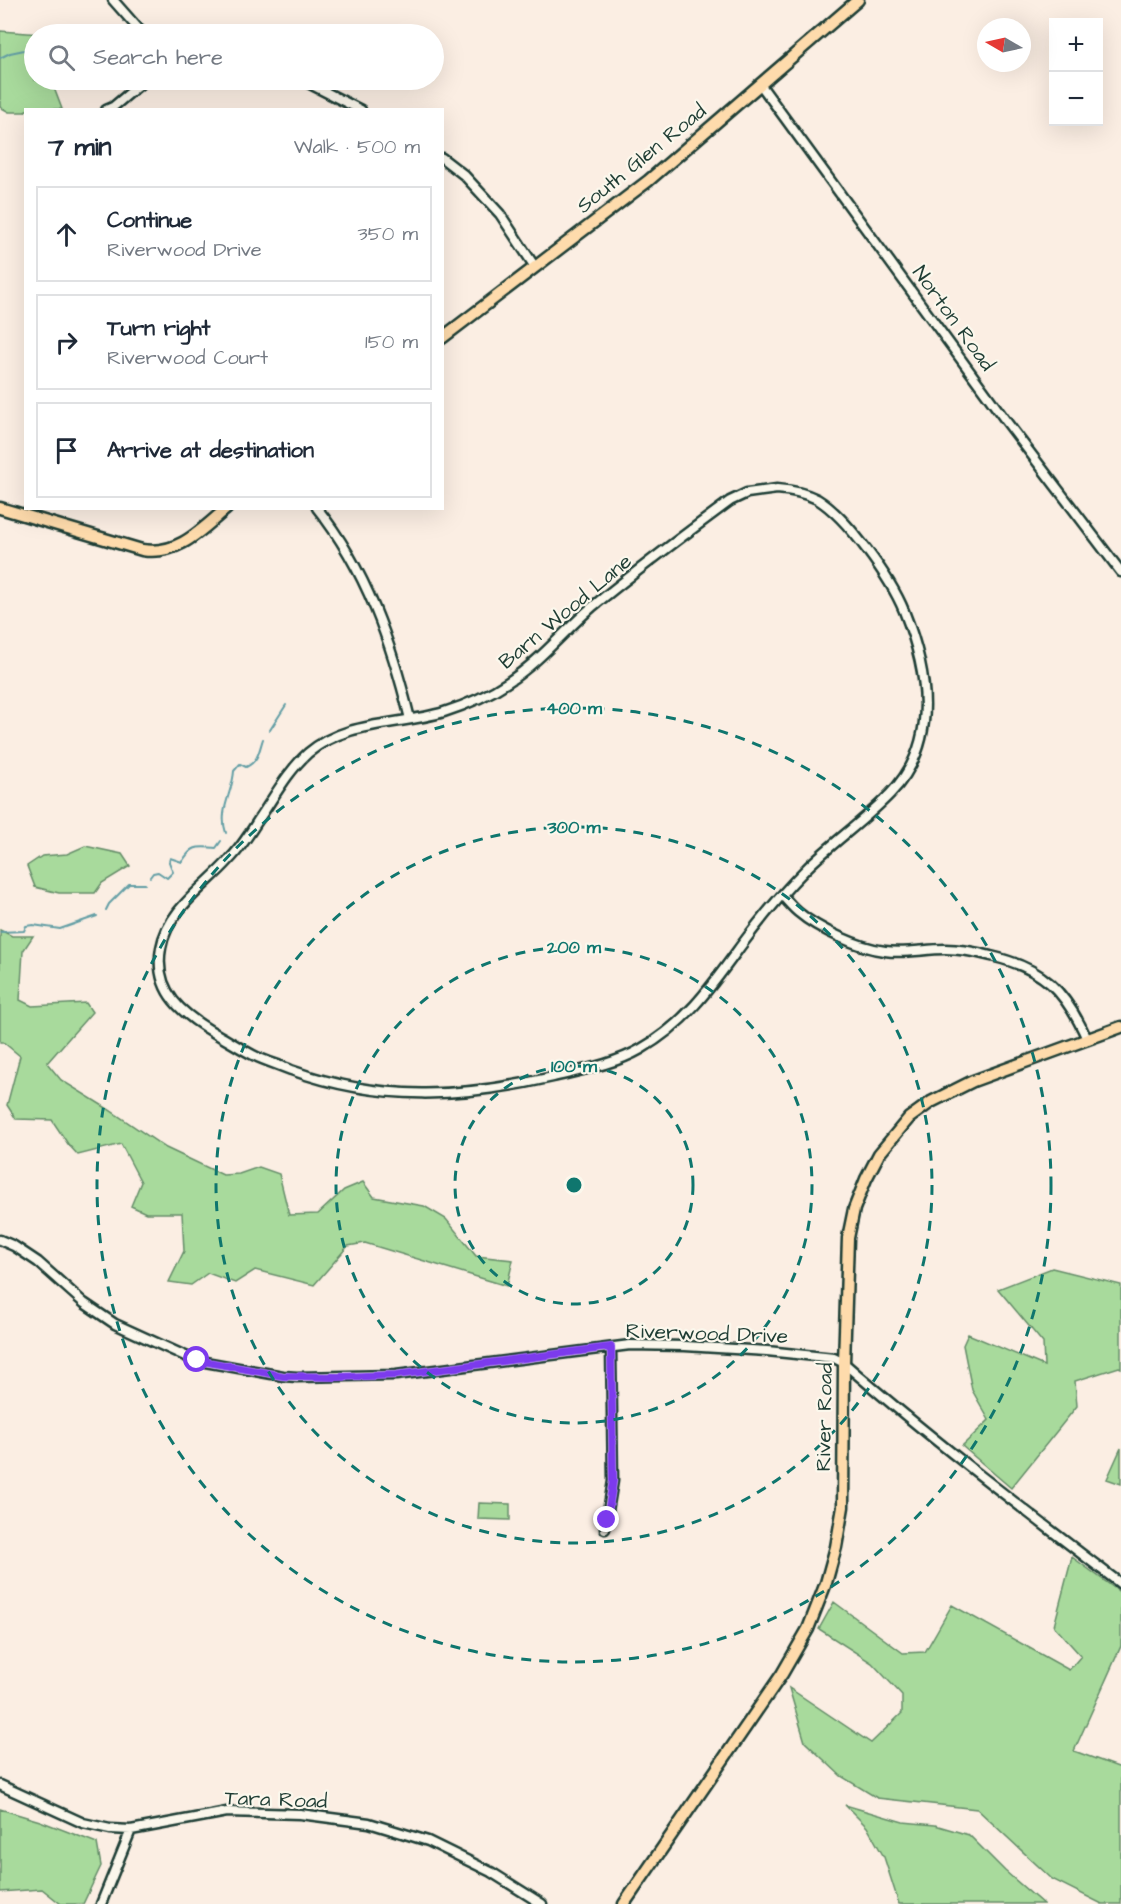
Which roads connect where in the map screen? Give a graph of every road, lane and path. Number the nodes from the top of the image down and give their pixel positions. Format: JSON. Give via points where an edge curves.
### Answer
{"nodes":[{"id":1,"x":113,"y":0,"type":"edge"},
{"id":2,"x":858,"y":0,"type":"edge"},
{"id":3,"x":134,"y":24,"type":"edge"},
{"id":4,"x":760,"y":84,"type":"junction"},
{"id":5,"x":133,"y":90,"type":"edge"},
{"id":6,"x":322,"y":90,"type":"edge"},
{"id":7,"x":110,"y":108,"type":"edge"},
{"id":8,"x":357,"y":108,"type":"edge"},
{"id":9,"x":444,"y":160,"type":"edge"},
{"id":10,"x":535,"y":267,"type":"junction"},
{"id":11,"x":444,"y":336,"type":"edge"},
{"id":12,"x":0,"y":508,"type":"edge"},
{"id":13,"x":225,"y":510,"type":"edge"},
{"id":14,"x":319,"y":510,"type":"edge"},
{"id":15,"x":1121,"y":572,"type":"edge"},
{"id":16,"x":410,"y":719,"type":"junction"},
{"id":17,"x":782,"y":895,"type":"junction"},
{"id":18,"x":1121,"y":1027,"type":"edge"},
{"id":19,"x":1087,"y":1039,"type":"junction"},
{"id":20,"x":0,"y":1240,"type":"edge"},
{"id":21,"x":611,"y":1347,"type":"junction"},
{"id":22,"x":844,"y":1363,"type":"junction"},
{"id":23,"x":605,"y":1529,"type":"dead end"},
{"id":24,"x":1121,"y":1584,"type":"edge"},
{"id":25,"x":0,"y":1785,"type":"edge"},
{"id":26,"x":131,"y":1830,"type":"junction"},
{"id":27,"x":101,"y":1904,"type":"edge"},
{"id":28,"x":542,"y":1904,"type":"edge"},
{"id":29,"x":624,"y":1904,"type":"edge"}],
"edges":[{"from":1,"to":3,"type":"street"},
{"from":2,"to":4,"type":"main road","name":"South Glen Road"},
{"from":4,"to":10,"type":"main road","name":"South Glen Road","via":[[648,181]]},
{"from":4,"to":15,"type":"street","name":"Norton Road"},
{"from":5,"to":7,"type":"street"},
{"from":6,"to":8,"type":"street"},
{"from":9,"to":10,"type":"street","via":[[500,214]]},
{"from":10,"to":11,"type":"main road","name":"South Glen Road"},
{"from":12,"to":13,"type":"main road","via":[[154,552],[184,543]]},
{"from":14,"to":16,"type":"street","via":[[359,572],[380,619]]},
{"from":16,"to":17,"type":"street","name":"Barn Wood Lane","via":[[475,701],[505,684],[534,664],[590,609],[730,501],[747,493],[777,489],[817,499],[862,545],[895,592],[921,663],[927,703],[923,734],[910,766],[894,790]]},
{"from":16,"to":17,"type":"street","name":"Barn Wood Lane","via":[[347,731],[308,753],[232,858],[179,910],[163,938],[160,968],[163,984],[176,1005],[195,1022],[257,1057],[307,1076],[359,1089],[393,1093],[473,1092],[538,1080],[638,1051],[678,1023],[722,975]]},
{"from":17,"to":19,"type":"street","via":[[797,912],[854,943],[885,951],[947,949],[978,953],[1035,971],[1063,996]]},
{"from":18,"to":19,"type":"main road","name":"River Road"},
{"from":19,"to":22,"type":"main road","name":"River Road","via":[[973,1081],[931,1102],[909,1118],[879,1154],[854,1209],[848,1238]]},
{"from":20,"to":21,"type":"street","name":"Riverwood Drive","via":[[38,1262],[84,1303],[116,1324],[194,1359],[249,1371],[297,1377],[396,1375]]},
{"from":21,"to":22,"type":"street","name":"Riverwood Drive","via":[[766,1351],[834,1358]]},
{"from":21,"to":23,"type":"street","via":[[613,1481]]},
{"from":22,"to":24,"type":"street","name":"Riverwood Drive","via":[[916,1426]]},
{"from":22,"to":29,"type":"main road","name":"River Road","via":[[843,1507],[826,1583],[808,1629],[782,1674]]},
{"from":25,"to":26,"type":"street","name":"Tara Road","via":[[83,1823]]},
{"from":26,"to":27,"type":"street"},
{"from":26,"to":28,"type":"street","name":"Tara Road","via":[[227,1812],[300,1814],[369,1823],[428,1841],[491,1872]]}]}
